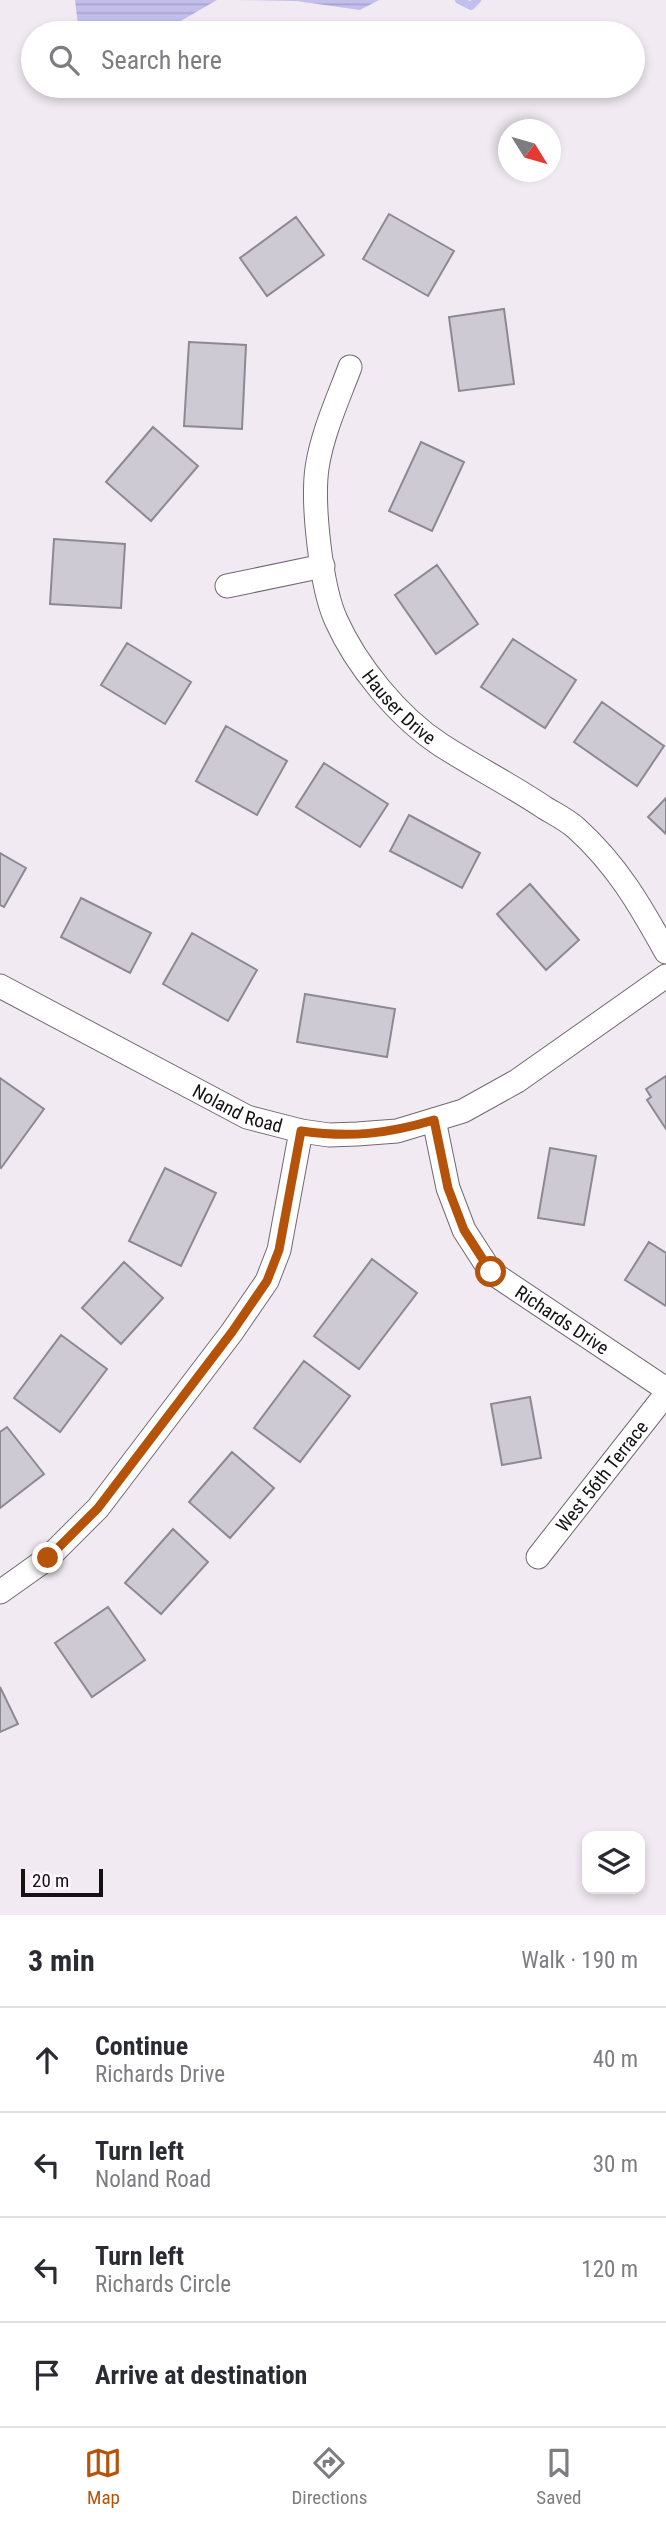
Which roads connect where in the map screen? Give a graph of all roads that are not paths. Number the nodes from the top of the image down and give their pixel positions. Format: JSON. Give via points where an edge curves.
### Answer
{"nodes":[{"id":1,"x":350,"y":367,"type":"dead end"},
{"id":2,"x":323,"y":566,"type":"junction"},
{"id":3,"x":226,"y":586,"type":"dead end"},
{"id":4,"x":666,"y":952,"type":"edge"},
{"id":5,"x":666,"y":976,"type":"edge"},
{"id":6,"x":0,"y":986,"type":"edge"},
{"id":7,"x":434,"y":1120,"type":"junction"},
{"id":8,"x":301,"y":1131,"type":"junction"},
{"id":9,"x":666,"y":1391,"type":"edge"},
{"id":10,"x":538,"y":1557,"type":"dead end"},
{"id":11,"x":0,"y":1592,"type":"edge"}],
"edges":[{"from":1,"to":2,"type":"street","name":"Hauser Drive","via":[[317,464],[314,494]]},
{"from":2,"to":3,"type":"street"},
{"from":2,"to":4,"type":"street","name":"Hauser Drive","via":[[335,617],[384,694],[440,744],[574,827],[637,898]]},
{"from":5,"to":7,"type":"street","name":"Noland Road","via":[[517,1081],[463,1111]]},
{"from":6,"to":8,"type":"street","name":"Noland Road","via":[[247,1116]]},
{"from":7,"to":8,"type":"street","name":"Noland Road","via":[[397,1131],[356,1135]]},
{"from":7,"to":9,"type":"street","name":"Richards Drive","via":[[448,1188],[464,1230],[491,1272]]},
{"from":8,"to":11,"type":"street","via":[[279,1250],[267,1281],[98,1508],[48,1558]]},
{"from":9,"to":10,"type":"street","name":"West 56th Terrace"}]}
